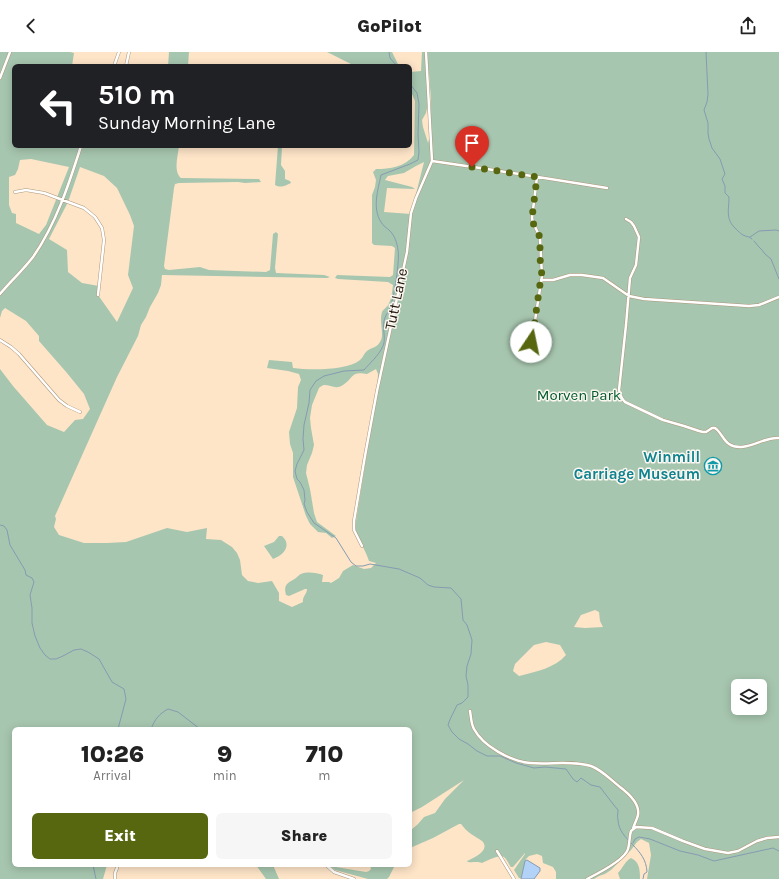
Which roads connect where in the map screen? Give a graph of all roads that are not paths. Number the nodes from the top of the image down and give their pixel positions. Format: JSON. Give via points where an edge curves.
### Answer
{"nodes":[{"id":1,"x":10,"y":52,"type":"edge"},
{"id":2,"x":119,"y":52,"type":"edge"},
{"id":3,"x":130,"y":52,"type":"edge"},
{"id":4,"x":426,"y":52,"type":"edge"},
{"id":5,"x":115,"y":64,"type":"edge"},
{"id":6,"x":127,"y":64,"type":"edge"},
{"id":7,"x":0,"y":78,"type":"edge"},
{"id":8,"x":80,"y":148,"type":"edge"},
{"id":9,"x":432,"y":161,"type":"junction"},
{"id":10,"x":537,"y":177,"type":"junction"},
{"id":11,"x":607,"y":188,"type":"dead end"},
{"id":12,"x":15,"y":192,"type":"dead end"},
{"id":13,"x":62,"y":200,"type":"junction"},
{"id":14,"x":626,"y":219,"type":"dead end"},
{"id":15,"x":541,"y":280,"type":"junction"},
{"id":16,"x":0,"y":294,"type":"edge"},
{"id":17,"x":98,"y":295,"type":"dead end"},
{"id":18,"x":629,"y":296,"type":"junction"},
{"id":19,"x":779,"y":297,"type":"edge"},
{"id":20,"x":0,"y":340,"type":"edge"},
{"id":21,"x":528,"y":357,"type":"dead end"},
{"id":22,"x":80,"y":412,"type":"dead end"},
{"id":23,"x":779,"y":438,"type":"edge"},
{"id":24,"x":362,"y":546,"type":"dead end"},
{"id":25,"x":470,"y":711,"type":"dead end"},
{"id":26,"x":633,"y":829,"type":"junction"},
{"id":27,"x":779,"y":837,"type":"edge"},
{"id":28,"x":497,"y":851,"type":"dead end"},
{"id":29,"x":328,"y":867,"type":"edge"},
{"id":30,"x":117,"y":868,"type":"dead end"},
{"id":31,"x":115,"y":879,"type":"edge"},
{"id":32,"x":354,"y":879,"type":"edge"},
{"id":33,"x":514,"y":879,"type":"edge"},
{"id":34,"x":588,"y":879,"type":"edge"}],
"edges":[{"from":1,"to":7,"type":"street"},
{"from":2,"to":5,"type":"street"},
{"from":3,"to":6,"type":"street"},
{"from":4,"to":9,"type":"street","name":"Tutt Lane"},
{"from":8,"to":13,"type":"street"},
{"from":9,"to":10,"type":"street"},
{"from":9,"to":24,"type":"street","name":"Tutt Lane","via":[[411,213],[407,252],[365,456],[354,526]]},
{"from":10,"to":11,"type":"street"},
{"from":10,"to":15,"type":"street","via":[[532,218],[540,238]]},
{"from":12,"to":13,"type":"street","via":[[38,191]]},
{"from":13,"to":16,"type":"street","via":[[37,250]]},
{"from":13,"to":17,"type":"street","via":[[88,211],[102,228],[104,244]]},
{"from":14,"to":18,"type":"street","via":[[634,226],[638,237],[636,265],[630,278]]},
{"from":15,"to":18,"type":"street","via":[[553,280],[575,274],[598,277]]},
{"from":15,"to":21,"type":"street"},
{"from":18,"to":19,"type":"street","via":[[652,301],[749,306]]},
{"from":18,"to":23,"type":"street","via":[[620,390],[622,400],[663,420],[699,431],[706,432],[715,428],[728,444],[733,446],[746,446]]},
{"from":20,"to":22,"type":"street","via":[[19,354],[59,400]]},
{"from":25,"to":26,"type":"street","via":[[473,728],[483,740],[500,753],[527,763],[580,764],[601,772],[624,790],[636,804],[638,818]]},
{"from":26,"to":27,"type":"street","via":[[652,828],[705,850],[728,853],[757,841]]},
{"from":26,"to":34,"type":"street","via":[[630,833],[628,851],[603,871]]},
{"from":28,"to":33,"type":"street"},
{"from":29,"to":32,"type":"street","via":[[334,872]]},
{"from":30,"to":31,"type":"street"}]}
